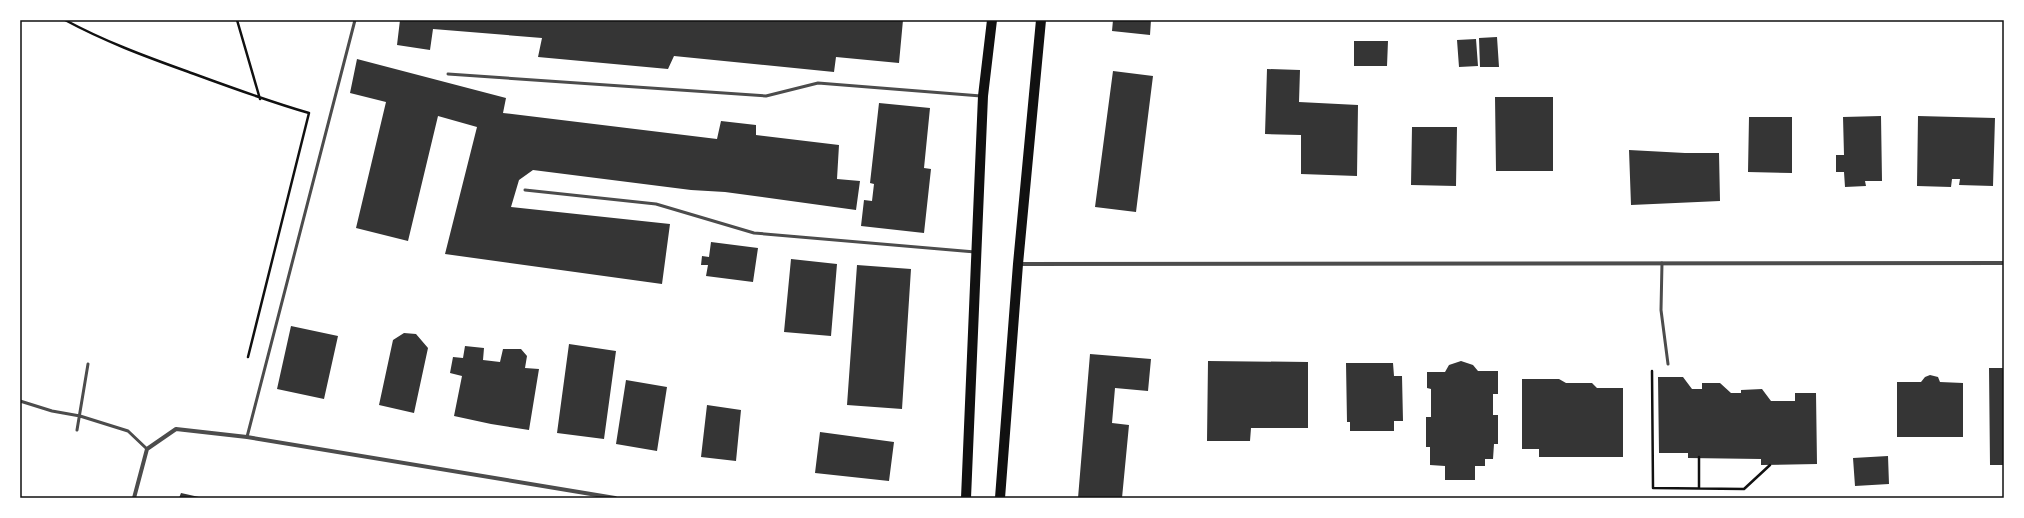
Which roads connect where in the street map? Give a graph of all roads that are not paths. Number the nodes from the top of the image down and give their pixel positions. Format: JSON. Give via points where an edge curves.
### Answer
{"nodes":[{"id":1,"x":355,"y":20,"type":"edge"},
{"id":2,"x":992,"y":20,"type":"edge"},
{"id":3,"x":1041,"y":20,"type":"edge"},
{"id":4,"x":448,"y":74,"type":"dead end"},
{"id":5,"x":983,"y":96,"type":"junction"},
{"id":6,"x":525,"y":190,"type":"dead end"},
{"id":7,"x":975,"y":252,"type":"junction"},
{"id":8,"x":1662,"y":263,"type":"junction"},
{"id":9,"x":2004,"y":263,"type":"edge"},
{"id":10,"x":1018,"y":264,"type":"junction"},
{"id":11,"x":88,"y":364,"type":"dead end"},
{"id":12,"x":1668,"y":364,"type":"dead end"},
{"id":13,"x":20,"y":401,"type":"edge"},
{"id":14,"x":80,"y":416,"type":"junction"},
{"id":15,"x":77,"y":430,"type":"dead end"},
{"id":16,"x":247,"y":437,"type":"junction"},
{"id":17,"x":147,"y":449,"type":"junction"},
{"id":18,"x":134,"y":498,"type":"edge"},
{"id":19,"x":615,"y":498,"type":"edge"},
{"id":20,"x":966,"y":498,"type":"edge"},
{"id":21,"x":1000,"y":498,"type":"edge"}],
"edges":[{"from":1,"to":16,"type":"lane"},
{"from":2,"to":5,"type":"main road"},
{"from":3,"to":10,"type":"main road"},
{"from":4,"to":5,"type":"lane","via":[[766,96],[818,83]]},
{"from":5,"to":7,"type":"main road"},
{"from":6,"to":7,"type":"lane","via":[[656,204],[754,233]]},
{"from":7,"to":20,"type":"main road"},
{"from":8,"to":9,"type":"street"},
{"from":8,"to":10,"type":"street"},
{"from":8,"to":12,"type":"lane","via":[[1661,310]]},
{"from":10,"to":21,"type":"main road"},
{"from":11,"to":14,"type":"lane"},
{"from":13,"to":14,"type":"lane"},
{"from":14,"to":15,"type":"lane"},
{"from":14,"to":17,"type":"lane","via":[[128,431]]},
{"from":16,"to":17,"type":"street","via":[[176,429]]},
{"from":16,"to":19,"type":"street"},
{"from":17,"to":18,"type":"street"}]}
